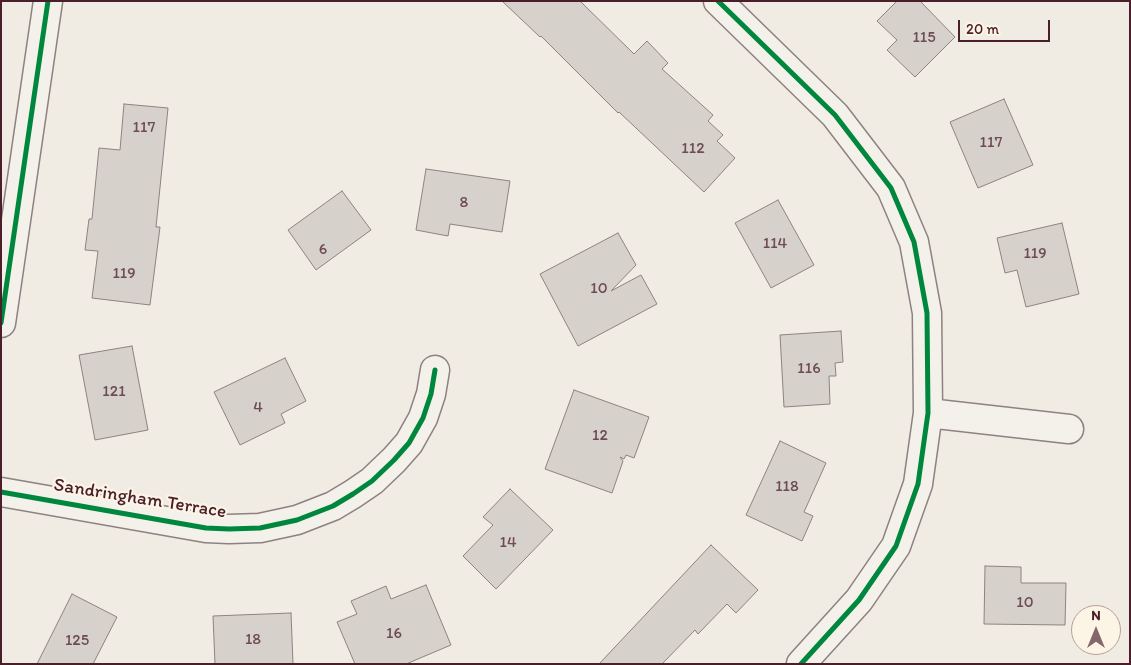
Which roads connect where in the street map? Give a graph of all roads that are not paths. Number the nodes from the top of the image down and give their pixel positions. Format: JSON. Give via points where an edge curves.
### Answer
{"nodes":[{"id":1,"x":48,"y":1,"type":"edge"},
{"id":2,"x":718,"y":1,"type":"edge"},
{"id":3,"x":1,"y":323,"type":"edge"},
{"id":4,"x":435,"y":370,"type":"dead end"},
{"id":5,"x":928,"y":413,"type":"junction"},
{"id":6,"x":1068,"y":428,"type":"dead end"},
{"id":7,"x":1,"y":492,"type":"edge"},
{"id":8,"x":801,"y":664,"type":"edge"}],
"edges":[{"from":1,"to":3,"type":"street"},
{"from":2,"to":5,"type":"street","via":[[835,115],[891,188],[914,242],[927,313]]},
{"from":4,"to":7,"type":"street","name":"Sandringham Terrace","via":[[423,418],[405,449],[366,486],[333,506],[304,518],[260,528],[206,528]]},
{"from":5,"to":6,"type":"street"},
{"from":5,"to":8,"type":"street","via":[[918,484],[896,546],[859,600]]}]}
